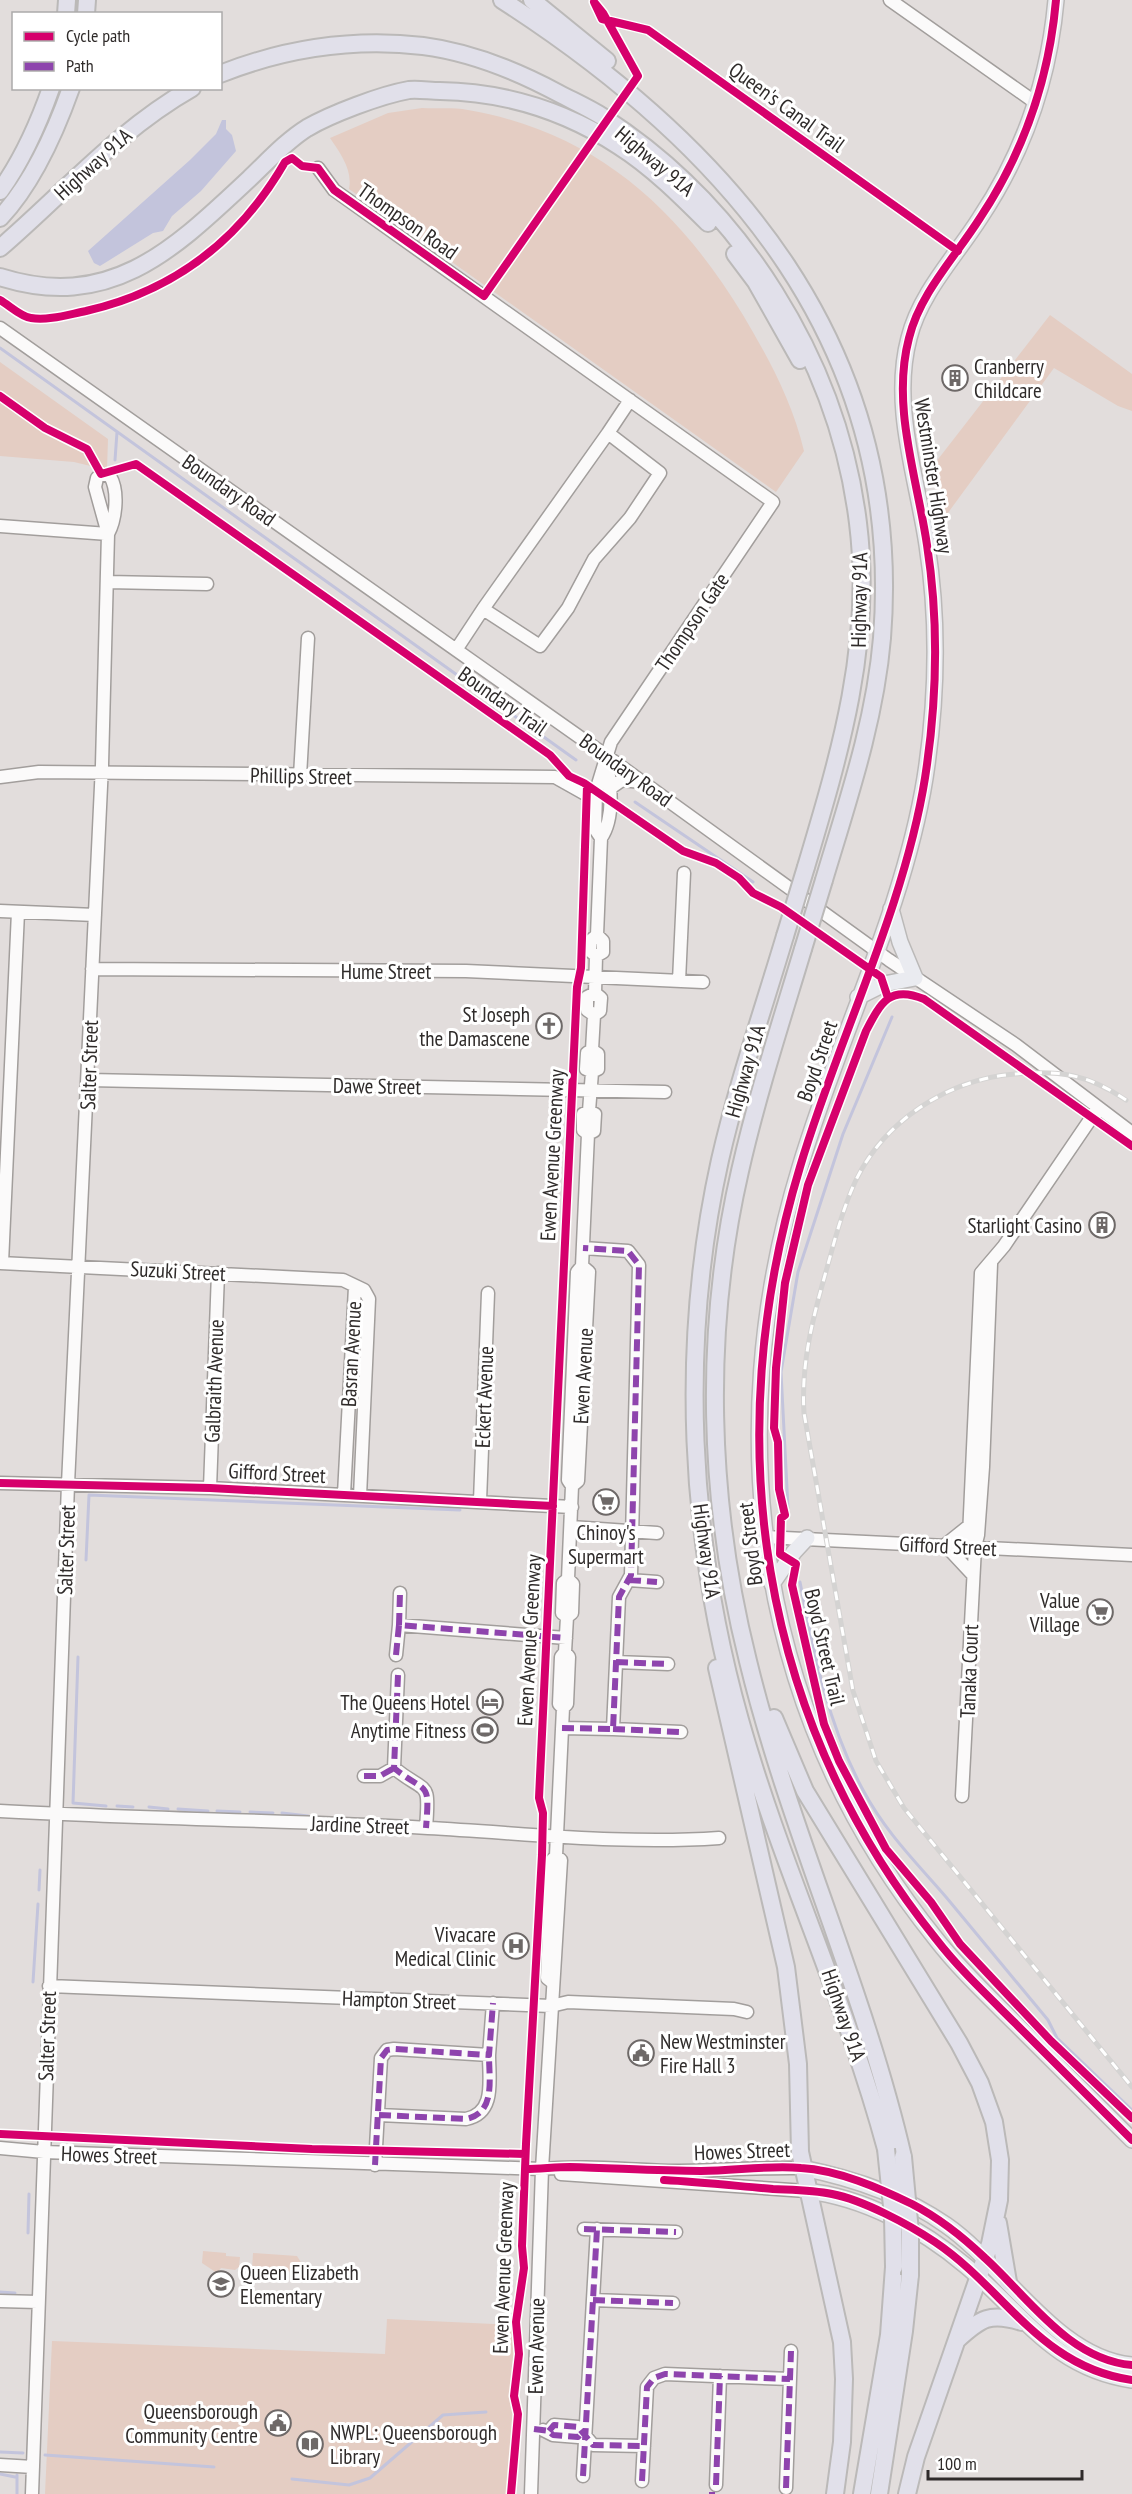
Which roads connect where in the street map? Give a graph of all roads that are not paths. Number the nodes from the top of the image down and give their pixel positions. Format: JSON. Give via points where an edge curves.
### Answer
{"nodes":[{"id":1,"x":502,"y":0,"type":"edge"},
{"id":2,"x":532,"y":0,"type":"edge"},
{"id":3,"x":891,"y":0,"type":"edge"},
{"id":4,"x":1056,"y":0,"type":"edge"},
{"id":5,"x":222,"y":73,"type":"edge"},
{"id":6,"x":50,"y":90,"type":"edge"},
{"id":7,"x":70,"y":90,"type":"edge"},
{"id":8,"x":189,"y":90,"type":"edge"},
{"id":9,"x":1036,"y":103,"type":"junction"},
{"id":10,"x":658,"y":116,"type":"junction"},
{"id":11,"x":318,"y":168,"type":"dead end"},
{"id":12,"x":0,"y":191,"type":"edge"},
{"id":13,"x":2,"y":216,"type":"edge"},
{"id":14,"x":0,"y":248,"type":"edge"},
{"id":15,"x":0,"y":277,"type":"edge"},
{"id":16,"x":0,"y":328,"type":"edge"},
{"id":17,"x":630,"y":400,"type":"junction"},
{"id":18,"x":608,"y":433,"type":"junction"},
{"id":19,"x":844,"y":446,"type":"junction"},
{"id":20,"x":773,"y":502,"type":"joint"},
{"id":21,"x":0,"y":526,"type":"edge"},
{"id":22,"x":107,"y":582,"type":"junction"},
{"id":23,"x":207,"y":584,"type":"dead end"},
{"id":24,"x":483,"y":609,"type":"junction"},
{"id":25,"x":308,"y":638,"type":"dead end"},
{"id":26,"x":456,"y":650,"type":"junction"},
{"id":27,"x":611,"y":742,"type":"joint"},
{"id":28,"x":605,"y":755,"type":"junction"},
{"id":29,"x":102,"y":773,"type":"junction"},
{"id":30,"x":300,"y":776,"type":"junction"},
{"id":31,"x":0,"y":777,"type":"edge"},
{"id":32,"x":642,"y":782,"type":"junction"},
{"id":33,"x":609,"y":789,"type":"junction"},
{"id":34,"x":596,"y":800,"type":"junction"},
{"id":35,"x":601,"y":838,"type":"junction"},
{"id":36,"x":684,"y":873,"type":"dead end"},
{"id":37,"x":891,"y":909,"type":"junction"},
{"id":38,"x":0,"y":911,"type":"edge"},
{"id":39,"x":18,"y":912,"type":"junction"},
{"id":40,"x":95,"y":915,"type":"junction"},
{"id":41,"x":876,"y":950,"type":"junction"},
{"id":42,"x":92,"y":969,"type":"junction"},
{"id":43,"x":596,"y":977,"type":"junction"},
{"id":44,"x":915,"y":978,"type":"junction"},
{"id":45,"x":679,"y":981,"type":"junction"},
{"id":46,"x":703,"y":982,"type":"dead end"},
{"id":47,"x":858,"y":998,"type":"junction"},
{"id":48,"x":88,"y":1080,"type":"junction"},
{"id":49,"x":590,"y":1090,"type":"junction"},
{"id":50,"x":664,"y":1092,"type":"dead end"},
{"id":51,"x":1098,"y":1108,"type":"junction"},
{"id":52,"x":1132,"y":1133,"type":"edge"},
{"id":53,"x":583,"y":1248,"type":"junction"},
{"id":54,"x":1,"y":1263,"type":"edge"},
{"id":55,"x":991,"y":1264,"type":"junction"},
{"id":56,"x":80,"y":1267,"type":"junction"},
{"id":57,"x":218,"y":1273,"type":"junction"},
{"id":58,"x":355,"y":1287,"type":"junction"},
{"id":59,"x":488,"y":1293,"type":"dead end"},
{"id":60,"x":0,"y":1483,"type":"edge"},
{"id":61,"x":68,"y":1484,"type":"junction"},
{"id":62,"x":210,"y":1488,"type":"junction"},
{"id":63,"x":344,"y":1494,"type":"junction"},
{"id":64,"x":360,"y":1496,"type":"junction"},
{"id":65,"x":480,"y":1501,"type":"junction"},
{"id":66,"x":572,"y":1508,"type":"junction"},
{"id":67,"x":970,"y":1525,"type":"junction"},
{"id":68,"x":571,"y":1527,"type":"junction"},
{"id":69,"x":632,"y":1531,"type":"junction"},
{"id":70,"x":657,"y":1533,"type":"dead end"},
{"id":71,"x":764,"y":1537,"type":"junction"},
{"id":72,"x":807,"y":1538,"type":"junction"},
{"id":73,"x":945,"y":1545,"type":"junction"},
{"id":74,"x":975,"y":1547,"type":"junction"},
{"id":75,"x":1132,"y":1556,"type":"edge"},
{"id":76,"x":974,"y":1575,"type":"junction"},
{"id":77,"x":629,"y":1580,"type":"junction"},
{"id":78,"x":657,"y":1582,"type":"dead end"},
{"id":79,"x":772,"y":1584,"type":"junction"},
{"id":80,"x":400,"y":1593,"type":"dead end"},
{"id":81,"x":714,"y":1607,"type":"junction"},
{"id":82,"x":399,"y":1625,"type":"junction"},
{"id":83,"x":566,"y":1638,"type":"junction"},
{"id":84,"x":396,"y":1655,"type":"dead end"},
{"id":85,"x":616,"y":1662,"type":"junction"},
{"id":86,"x":748,"y":1662,"type":"junction"},
{"id":87,"x":668,"y":1664,"type":"dead end"},
{"id":88,"x":398,"y":1676,"type":"dead end"},
{"id":89,"x":562,"y":1728,"type":"junction"},
{"id":90,"x":614,"y":1730,"type":"junction"},
{"id":91,"x":681,"y":1732,"type":"dead end"},
{"id":92,"x":394,"y":1768,"type":"junction"},
{"id":93,"x":364,"y":1776,"type":"dead end"},
{"id":94,"x":962,"y":1796,"type":"dead end"},
{"id":95,"x":0,"y":1811,"type":"edge"},
{"id":96,"x":57,"y":1813,"type":"junction"},
{"id":97,"x":426,"y":1828,"type":"junction"},
{"id":98,"x":557,"y":1836,"type":"junction"},
{"id":99,"x":719,"y":1838,"type":"dead end"},
{"id":100,"x":49,"y":1986,"type":"junction"},
{"id":101,"x":493,"y":2003,"type":"junction"},
{"id":102,"x":550,"y":2006,"type":"junction"},
{"id":103,"x":747,"y":2012,"type":"dead end"},
{"id":104,"x":489,"y":2055,"type":"junction"},
{"id":105,"x":379,"y":2115,"type":"junction"},
{"id":106,"x":1132,"y":2140,"type":"edge"},
{"id":107,"x":0,"y":2148,"type":"edge"},
{"id":108,"x":44,"y":2152,"type":"junction"},
{"id":109,"x":375,"y":2164,"type":"junction"},
{"id":110,"x":802,"y":2168,"type":"junction"},
{"id":111,"x":542,"y":2169,"type":"junction"},
{"id":112,"x":806,"y":2191,"type":"junction"},
{"id":113,"x":997,"y":2219,"type":"junction"},
{"id":114,"x":676,"y":2232,"type":"dead end"},
{"id":115,"x":985,"y":2258,"type":"junction"},
{"id":116,"x":978,"y":2278,"type":"junction"},
{"id":117,"x":1008,"y":2282,"type":"junction"},
{"id":118,"x":593,"y":2300,"type":"junction"},
{"id":119,"x":0,"y":2301,"type":"edge"},
{"id":120,"x":38,"y":2302,"type":"junction"},
{"id":121,"x":673,"y":2303,"type":"dead end"},
{"id":122,"x":1022,"y":2322,"type":"junction"},
{"id":123,"x":954,"y":2343,"type":"junction"},
{"id":124,"x":791,"y":2351,"type":"dead end"},
{"id":125,"x":1132,"y":2365,"type":"edge"},
{"id":126,"x":720,"y":2376,"type":"junction"},
{"id":127,"x":790,"y":2379,"type":"junction"},
{"id":128,"x":1132,"y":2380,"type":"edge"},
{"id":129,"x":534,"y":2429,"type":"junction"},
{"id":130,"x":584,"y":2432,"type":"junction"},
{"id":131,"x":644,"y":2446,"type":"junction"},
{"id":132,"x":0,"y":2465,"type":"edge"},
{"id":133,"x":33,"y":2467,"type":"junction"},
{"id":134,"x":583,"y":2476,"type":"dead end"},
{"id":135,"x":642,"y":2481,"type":"dead end"},
{"id":136,"x":786,"y":2488,"type":"dead end"},
{"id":137,"x":713,"y":2490,"type":"edge"},
{"id":138,"x":32,"y":2494,"type":"edge"},
{"id":139,"x":531,"y":2494,"type":"edge"},
{"id":140,"x":835,"y":2494,"type":"edge"},
{"id":141,"x":862,"y":2494,"type":"edge"},
{"id":142,"x":879,"y":2494,"type":"edge"},
{"id":143,"x":908,"y":2494,"type":"edge"}],
"edges":[{"from":1,"to":10,"type":"highway","name":"Highway 91A","via":[[565,41]]},
{"from":2,"to":10,"type":"highway","via":[[638,88]]},
{"from":3,"to":9,"type":"street"},
{"from":4,"to":9,"type":"main road","name":"Westminster Highway","via":[[1049,53]]},
{"from":5,"to":19,"type":"highway","name":"Highway 91A","via":[[258,59],[312,47],[368,42],[425,46],[477,58],[531,78],[603,116],[683,179],[763,271],[797,328],[831,405]]},
{"from":6,"to":12,"type":"highway","via":[[38,126]]},
{"from":7,"to":13,"type":"highway","via":[[49,142]]},
{"from":8,"to":14,"type":"highway","name":"Highway 91A","via":[[115,141]]},
{"from":9,"to":37,"type":"main road","name":"Westminster Highway","via":[[1011,167],[921,305],[906,349],[903,412],[930,567],[934,682],[924,784]]},
{"from":10,"to":86,"type":"highway","name":"Highway 91A","bridge":true,"via":[[763,229],[821,321],[843,373],[867,450],[879,516],[884,585],[882,637],[869,722],[740,1171],[727,1237],[715,1387],[720,1499],[729,1573]]},
{"from":11,"to":17,"type":"street","name":"Thompson Road","via":[[334,190]]},
{"from":15,"to":19,"type":"highway","via":[[48,286],[81,286],[137,269],[186,238],[306,129],[339,112],[409,90],[474,92],[512,99],[550,111],[621,147],[713,228],[756,282]]},
{"from":16,"to":26,"type":"street","name":"Boundary Road"},
{"from":17,"to":18,"type":"street"},
{"from":17,"to":20,"type":"street","name":"Thompson Road"},
{"from":18,"to":24,"type":"street"},
{"from":18,"to":24,"type":"street","via":[[660,473],[630,518],[594,559],[568,608],[540,646]]},
{"from":19,"to":81,"type":"highway","name":"Highway 91A","bridge":true,"via":[[855,498],[862,568],[860,651],[848,722],[721,1159],[705,1243],[695,1438],[704,1548]]},
{"from":20,"to":27,"type":"street","name":"Thompson Gate"},
{"from":21,"to":22,"type":"street","name":"Salter Street","via":[[108,534]]},
{"from":22,"to":23,"type":"street"},
{"from":22,"to":29,"type":"street","name":"Salter Street"},
{"from":24,"to":26,"type":"street"},
{"from":25,"to":30,"type":"street"},
{"from":26,"to":28,"type":"street","name":"Boundary Road"},
{"from":27,"to":28,"type":"street","name":"Ewen Avenue"},
{"from":28,"to":32,"type":"street","name":"Boundary Road"},
{"from":28,"to":33,"type":"street","name":"Ewen Avenue"},
{"from":28,"to":34,"type":"street","name":"Ewen Avenue"},
{"from":29,"to":30,"type":"street","name":"Phillips Street"},
{"from":29,"to":31,"type":"street","name":"Phillips Street","via":[[39,772]]},
{"from":29,"to":40,"type":"street","name":"Salter Street"},
{"from":30,"to":34,"type":"street","name":"Phillips Street","via":[[555,777]]},
{"from":32,"to":33,"type":"street","via":[[622,780]]},
{"from":32,"to":41,"type":"street","name":"Boundary Road"},
{"from":33,"to":35,"type":"street","name":"Ewen Avenue","via":[[608,828]]},
{"from":34,"to":35,"type":"street","name":"Ewen Avenue","via":[[595,829]]},
{"from":35,"to":43,"type":"street","name":"Ewen Avenue","via":[[597,935],[591,940],[590,951],[596,956]]},
{"from":36,"to":45,"type":"street"},
{"from":37,"to":41,"type":"main road","name":"Westminster Highway"},
{"from":37,"to":44,"type":"main road"},
{"from":38,"to":39,"type":"street"},
{"from":39,"to":40,"type":"street"},
{"from":39,"to":54,"type":"street"},
{"from":40,"to":42,"type":"street","name":"Salter Street"},
{"from":41,"to":44,"type":"street","name":"Boundary Road"},
{"from":41,"to":47,"type":"main road","name":"Boyd Street"},
{"from":42,"to":43,"type":"street","name":"Hume Street"},
{"from":42,"to":48,"type":"street","name":"Salter Street"},
{"from":43,"to":45,"type":"street","name":"Hume Street"},
{"from":43,"to":49,"type":"street","name":"Ewen Avenue","via":[[595,993],[587,997],[587,1010],[594,1015],[592,1050],[586,1053]]},
{"from":44,"to":47,"type":"main road","via":[[884,984]]},
{"from":44,"to":51,"type":"street","name":"Boundary Road","via":[[1016,1046]]},
{"from":45,"to":46,"type":"street","name":"Hume Street"},
{"from":47,"to":71,"type":"main road","name":"Boyd Street","via":[[800,1165],[769,1307],[760,1434]]},
{"from":48,"to":49,"type":"street","name":"Dawe Street"},
{"from":48,"to":56,"type":"street","name":"Salter Street"},
{"from":49,"to":50,"type":"street","name":"Dawe Street"},
{"from":49,"to":53,"type":"street","name":"Ewen Avenue","via":[[583,1130],[588,1134]]},
{"from":51,"to":52,"type":"street","name":"Boundary Road"},
{"from":51,"to":55,"type":"street"},
{"from":53,"to":66,"type":"street","name":"Ewen Avenue","via":[[582,1266],[589,1272],[578,1481],[572,1486]]},
{"from":53,"to":69,"type":"street","via":[[628,1251],[639,1265]]},
{"from":54,"to":56,"type":"street","name":"Suzuki Street"},
{"from":55,"to":67,"type":"street","via":[[985,1267],[979,1285]]},
{"from":55,"to":74,"type":"street","via":[[983,1467]]},
{"from":56,"to":57,"type":"street","name":"Suzuki Street"},
{"from":56,"to":61,"type":"street","name":"Salter Street"},
{"from":57,"to":58,"type":"street","name":"Suzuki Street","via":[[343,1280]]},
{"from":57,"to":62,"type":"street","name":"Galbraith Avenue"},
{"from":58,"to":63,"type":"street","name":"Basran Avenue"},
{"from":58,"to":64,"type":"street","name":"Basran Avenue","via":[[364,1290],[369,1299]]},
{"from":59,"to":65,"type":"street","name":"Eckert Avenue"},
{"from":60,"to":61,"type":"street","name":"Gifford Street"},
{"from":61,"to":62,"type":"street","name":"Gifford Street"},
{"from":61,"to":96,"type":"street","name":"Salter Street"},
{"from":62,"to":63,"type":"street","name":"Gifford Street"},
{"from":63,"to":64,"type":"street","name":"Gifford Street"},
{"from":64,"to":65,"type":"street","name":"Gifford Street"},
{"from":65,"to":66,"type":"street","name":"Gifford Street"},
{"from":66,"to":68,"type":"street","name":"Ewen Avenue"},
{"from":67,"to":73,"type":"street"},
{"from":67,"to":74,"type":"street","via":[[969,1536]]},
{"from":68,"to":69,"type":"street"},
{"from":68,"to":83,"type":"street","name":"Ewen Avenue","via":[[568,1579],[563,1583]]},
{"from":69,"to":70,"type":"street"},
{"from":69,"to":77,"type":"street"},
{"from":71,"to":72,"type":"street","name":"Gifford Street"},
{"from":71,"to":79,"type":"main road","name":"Boyd Street"},
{"from":72,"to":73,"type":"street","name":"Gifford Street"},
{"from":72,"to":79,"type":"main road"},
{"from":73,"to":74,"type":"street","name":"Gifford Street"},
{"from":73,"to":76,"type":"street"},
{"from":74,"to":75,"type":"street","name":"Gifford Street"},
{"from":74,"to":76,"type":"street","name":"Tanaka Court"},
{"from":76,"to":94,"type":"street","name":"Tanaka Court"},
{"from":77,"to":78,"type":"street"},
{"from":77,"to":85,"type":"street","via":[[619,1597]]},
{"from":79,"to":106,"type":"main road","name":"Boyd Street","via":[[784,1639],[819,1746],[842,1797],[884,1868],[969,1977]]},
{"from":80,"to":82,"type":"street"},
{"from":81,"to":110,"type":"highway","via":[[717,1673],[791,2001]]},
{"from":81,"to":141,"type":"highway","name":"Highway 91A","bridge":true,"via":[[740,1720],[853,2039],[886,2149],[894,2267],[889,2335]]},
{"from":82,"to":83,"type":"street"},
{"from":82,"to":84,"type":"street"},
{"from":83,"to":89,"type":"street","name":"Ewen Avenue","via":[[561,1657]]},
{"from":85,"to":87,"type":"street"},
{"from":85,"to":90,"type":"street"},
{"from":86,"to":113,"type":"highway","via":[[806,1791],[980,2083],[994,2122],[1000,2160]]},
{"from":86,"to":142,"type":"highway","name":"Highway 91A","bridge":true,"via":[[774,1753],[876,2056],[903,2157],[910,2276]]},
{"from":88,"to":92,"type":"street"},
{"from":89,"to":90,"type":"street"},
{"from":89,"to":98,"type":"street","name":"Ewen Avenue"},
{"from":90,"to":91,"type":"street"},
{"from":92,"to":93,"type":"street","via":[[380,1776]]},
{"from":92,"to":97,"type":"street","via":[[427,1793]]},
{"from":95,"to":96,"type":"street","name":"Jardine Street"},
{"from":96,"to":97,"type":"street","name":"Jardine Street"},
{"from":96,"to":100,"type":"street","name":"Salter Street"},
{"from":97,"to":98,"type":"street","name":"Jardine Street"},
{"from":98,"to":99,"type":"street","name":"Jardine Street","via":[[685,1841]]},
{"from":98,"to":102,"type":"street","name":"Ewen Avenue","via":[[556,1856],[552,1860],[547,1978],[552,1982]]},
{"from":100,"to":101,"type":"street","name":"Hampton Street"},
{"from":100,"to":108,"type":"street","name":"Salter Street"},
{"from":101,"to":102,"type":"street","name":"Hampton Street"},
{"from":101,"to":104,"type":"street"},
{"from":102,"to":103,"type":"street","name":"Hampton Street","via":[[568,2002]]},
{"from":102,"to":111,"type":"street","name":"Ewen Avenue"},
{"from":104,"to":105,"type":"street","via":[[489,2097],[486,2108],[477,2117]]},
{"from":104,"to":105,"type":"street","via":[[387,2050],[381,2058]]},
{"from":105,"to":109,"type":"street"},
{"from":107,"to":108,"type":"street","name":"Howes Street"},
{"from":108,"to":109,"type":"street","name":"Howes Street"},
{"from":108,"to":120,"type":"street","name":"Salter Street"},
{"from":109,"to":111,"type":"street","name":"Howes Street"},
{"from":110,"to":111,"type":"street","name":"Howes Street"},
{"from":110,"to":112,"type":"highway"},
{"from":110,"to":115,"type":"main road","name":"Howes Street","via":[[835,2174],[914,2205],[946,2225]]},
{"from":111,"to":112,"type":"street","name":"Howes Street","via":[[563,2175]]},
{"from":111,"to":129,"type":"street","name":"Ewen Avenue"},
{"from":112,"to":116,"type":"main road","name":"Howes Street","via":[[834,2194],[905,2225],[934,2242]]},
{"from":112,"to":140,"type":"highway","via":[[842,2342],[842,2442]]},
{"from":113,"to":115,"type":"highway"},
{"from":113,"to":117,"type":"highway"},
{"from":114,"to":118,"type":"street","via":[[590,2229]]},
{"from":115,"to":116,"type":"highway"},
{"from":115,"to":117,"type":"main road","name":"Howes Street"},
{"from":116,"to":122,"type":"main road","name":"Howes Street"},
{"from":116,"to":123,"type":"highway"},
{"from":117,"to":125,"type":"main road","name":"Howes Street","via":[[1073,2341],[1097,2356]]},
{"from":118,"to":121,"type":"street"},
{"from":118,"to":130,"type":"street"},
{"from":119,"to":120,"type":"street"},
{"from":120,"to":133,"type":"street","name":"Salter Street"},
{"from":122,"to":123,"type":"highway","via":[[986,2318]]},
{"from":122,"to":128,"type":"main road","name":"Howes Street","via":[[1072,2361],[1102,2374]]},
{"from":123,"to":143,"type":"highway","via":[[916,2457]]},
{"from":124,"to":127,"type":"street"},
{"from":126,"to":127,"type":"street"},
{"from":126,"to":131,"type":"street","via":[[665,2374],[654,2378],[647,2387]]},
{"from":126,"to":137,"type":"street"},
{"from":127,"to":136,"type":"street"},
{"from":129,"to":130,"type":"street","via":[[578,2437]]},
{"from":129,"to":139,"type":"street","name":"Ewen Avenue"},
{"from":130,"to":131,"type":"street","via":[[593,2445]]},
{"from":130,"to":134,"type":"street"},
{"from":131,"to":135,"type":"street"},
{"from":132,"to":133,"type":"street"},
{"from":133,"to":138,"type":"street","name":"Salter Street"}]}
